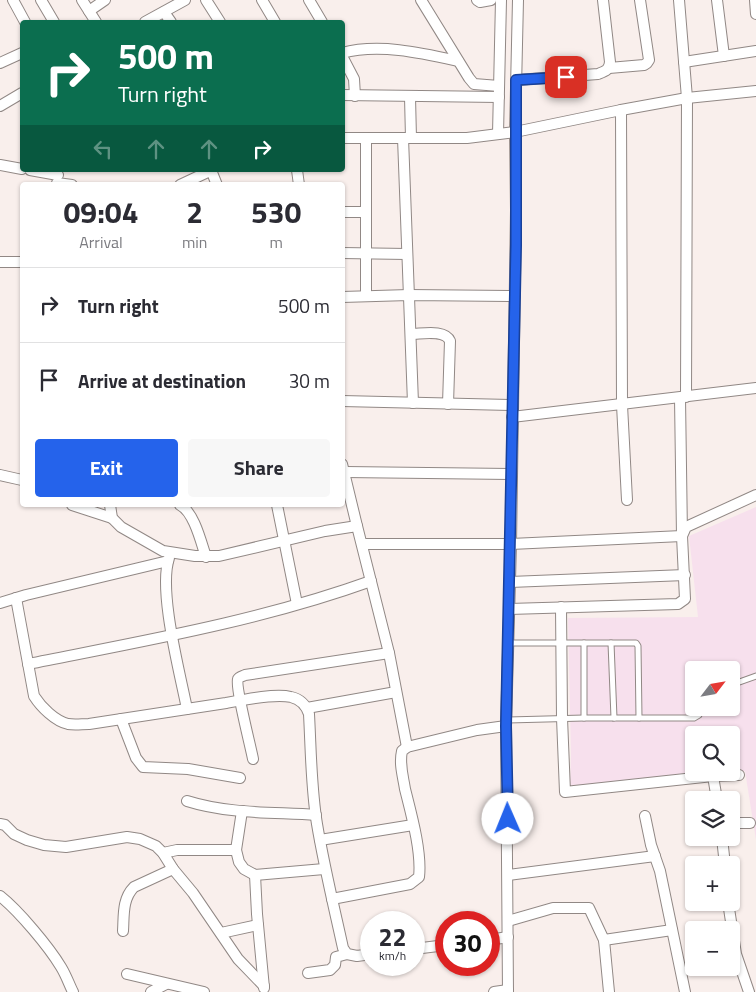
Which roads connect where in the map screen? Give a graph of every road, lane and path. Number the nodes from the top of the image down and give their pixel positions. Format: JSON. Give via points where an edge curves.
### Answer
{"nodes":[{"id":1,"x":13,"y":0,"type":"edge"},
{"id":2,"x":41,"y":0,"type":"edge"},
{"id":3,"x":82,"y":0,"type":"edge"},
{"id":4,"x":105,"y":0,"type":"edge"},
{"id":5,"x":185,"y":0,"type":"edge"},
{"id":6,"x":206,"y":0,"type":"edge"},
{"id":7,"x":262,"y":0,"type":"edge"},
{"id":8,"x":309,"y":0,"type":"edge"},
{"id":9,"x":421,"y":0,"type":"edge"},
{"id":10,"x":477,"y":0,"type":"edge"},
{"id":11,"x":492,"y":0,"type":"edge"},
{"id":12,"x":501,"y":0,"type":"edge"},
{"id":13,"x":518,"y":0,"type":"edge"},
{"id":14,"x":603,"y":0,"type":"edge"},
{"id":15,"x":640,"y":0,"type":"edge"},
{"id":16,"x":679,"y":0,"type":"edge"},
{"id":17,"x":717,"y":0,"type":"edge"},
{"id":18,"x":755,"y":0,"type":"edge"},
{"id":19,"x":89,"y":11,"type":"junction"},
{"id":20,"x":164,"y":12,"type":"junction"},
{"id":21,"x":756,"y":14,"type":"edge"},
{"id":22,"x":24,"y":20,"type":"edge"},
{"id":23,"x":53,"y":20,"type":"edge"},
{"id":24,"x":95,"y":20,"type":"edge"},
{"id":25,"x":149,"y":20,"type":"edge"},
{"id":26,"x":170,"y":20,"type":"edge"},
{"id":27,"x":219,"y":20,"type":"edge"},
{"id":28,"x":274,"y":20,"type":"edge"},
{"id":29,"x":321,"y":20,"type":"edge"},
{"id":30,"x":756,"y":51,"type":"edge"},
{"id":31,"x":20,"y":54,"type":"edge"},
{"id":32,"x":345,"y":54,"type":"edge"},
{"id":33,"x":724,"y":56,"type":"junction"},
{"id":34,"x":345,"y":61,"type":"edge"},
{"id":35,"x":458,"y":61,"type":"junction"},
{"id":36,"x":684,"y":62,"type":"junction"},
{"id":37,"x":0,"y":64,"type":"edge"},
{"id":38,"x":609,"y":68,"type":"junction"},
{"id":39,"x":516,"y":80,"type":"junction"},
{"id":40,"x":499,"y":86,"type":"junction"},
{"id":41,"x":756,"y":91,"type":"edge"},
{"id":42,"x":20,"y":94,"type":"edge"},
{"id":43,"x":345,"y":95,"type":"edge"},
{"id":44,"x":355,"y":96,"type":"junction"},
{"id":45,"x":410,"y":97,"type":"junction"},
{"id":46,"x":499,"y":97,"type":"junction"},
{"id":47,"x":687,"y":98,"type":"junction"},
{"id":48,"x":0,"y":106,"type":"edge"},
{"id":49,"x":621,"y":110,"type":"junction"},
{"id":50,"x":515,"y":132,"type":"junction"},
{"id":51,"x":498,"y":134,"type":"junction"},
{"id":52,"x":345,"y":138,"type":"edge"},
{"id":53,"x":366,"y":138,"type":"junction"},
{"id":54,"x":407,"y":138,"type":"junction"},
{"id":55,"x":0,"y":165,"type":"edge"},
{"id":56,"x":20,"y":169,"type":"edge"},
{"id":57,"x":37,"y":172,"type":"edge"},
{"id":58,"x":208,"y":172,"type":"edge"},
{"id":59,"x":57,"y":178,"type":"edge"},
{"id":60,"x":186,"y":182,"type":"edge"},
{"id":61,"x":345,"y":212,"type":"edge"},
{"id":62,"x":366,"y":212,"type":"junction"},
{"id":63,"x":366,"y":252,"type":"junction"},
{"id":64,"x":345,"y":253,"type":"edge"},
{"id":65,"x":407,"y":254,"type":"junction"},
{"id":66,"x":0,"y":262,"type":"edge"},
{"id":67,"x":20,"y":262,"type":"edge"},
{"id":68,"x":409,"y":295,"type":"junction"},
{"id":69,"x":366,"y":296,"type":"junction"},
{"id":70,"x":515,"y":296,"type":"junction"},
{"id":71,"x":345,"y":297,"type":"edge"},
{"id":72,"x":411,"y":334,"type":"junction"},
{"id":73,"x":756,"y":388,"type":"edge"},
{"id":74,"x":683,"y":398,"type":"junction"},
{"id":75,"x":345,"y":401,"type":"edge"},
{"id":76,"x":413,"y":403,"type":"junction"},
{"id":77,"x":448,"y":404,"type":"junction"},
{"id":78,"x":622,"y":404,"type":"junction"},
{"id":79,"x":513,"y":405,"type":"junction"},
{"id":80,"x":512,"y":417,"type":"junction"},
{"id":81,"x":345,"y":468,"type":"edge"},
{"id":82,"x":345,"y":472,"type":"edge"},
{"id":83,"x":512,"y":474,"type":"junction"},
{"id":84,"x":0,"y":475,"type":"edge"},
{"id":85,"x":20,"y":480,"type":"edge"},
{"id":86,"x":756,"y":495,"type":"edge"},
{"id":87,"x":627,"y":500,"type":"dead end"},
{"id":88,"x":78,"y":507,"type":"edge"},
{"id":89,"x":110,"y":507,"type":"edge"},
{"id":90,"x":183,"y":507,"type":"edge"},
{"id":91,"x":277,"y":507,"type":"edge"},
{"id":92,"x":112,"y":518,"type":"junction"},
{"id":93,"x":357,"y":526,"type":"junction"},
{"id":94,"x":682,"y":536,"type":"junction"},
{"id":95,"x":283,"y":540,"type":"junction"},
{"id":96,"x":362,"y":544,"type":"junction"},
{"id":97,"x":511,"y":544,"type":"junction"},
{"id":98,"x":169,"y":557,"type":"junction"},
{"id":99,"x":206,"y":557,"type":"junction"},
{"id":100,"x":685,"y":575,"type":"junction"},
{"id":101,"x":371,"y":581,"type":"junction"},
{"id":102,"x":510,"y":582,"type":"junction"},
{"id":103,"x":16,"y":598,"type":"junction"},
{"id":104,"x":0,"y":603,"type":"edge"},
{"id":105,"x":297,"y":604,"type":"junction"},
{"id":106,"x":561,"y":607,"type":"junction"},
{"id":107,"x":509,"y":609,"type":"junction"},
{"id":108,"x":172,"y":635,"type":"junction"},
{"id":109,"x":508,"y":643,"type":"junction"},
{"id":110,"x":561,"y":643,"type":"junction"},
{"id":111,"x":584,"y":643,"type":"junction"},
{"id":112,"x":611,"y":643,"type":"junction"},
{"id":113,"x":388,"y":653,"type":"junction"},
{"id":114,"x":28,"y":664,"type":"junction"},
{"id":115,"x":756,"y":676,"type":"edge"},
{"id":116,"x":740,"y":682,"type":"edge"},
{"id":117,"x":396,"y":692,"type":"junction"},
{"id":118,"x":240,"y":700,"type":"junction"},
{"id":119,"x":307,"y":708,"type":"junction"},
{"id":120,"x":187,"y":709,"type":"junction"},
{"id":121,"x":697,"y":716,"type":"edge"},
{"id":122,"x":562,"y":718,"type":"junction"},
{"id":123,"x":584,"y":718,"type":"junction"},
{"id":124,"x":614,"y":718,"type":"junction"},
{"id":125,"x":639,"y":718,"type":"junction"},
{"id":126,"x":121,"y":719,"type":"junction"},
{"id":127,"x":506,"y":723,"type":"junction"},
{"id":128,"x":407,"y":746,"type":"junction"},
{"id":129,"x":253,"y":759,"type":"dead end"},
{"id":130,"x":240,"y":778,"type":"dead end"},
{"id":131,"x":685,"y":779,"type":"edge"},
{"id":132,"x":187,"y":801,"type":"dead end"},
{"id":133,"x":242,"y":811,"type":"junction"},
{"id":134,"x":316,"y":815,"type":"junction"},
{"id":135,"x":644,"y":816,"type":"dead end"},
{"id":136,"x":740,"y":823,"type":"edge"},
{"id":137,"x":750,"y":823,"type":"dead end"},
{"id":138,"x":0,"y":824,"type":"edge"},
{"id":139,"x":413,"y":825,"type":"junction"},
{"id":140,"x":320,"y":840,"type":"junction"},
{"id":141,"x":236,"y":850,"type":"junction"},
{"id":142,"x":163,"y":853,"type":"junction"},
{"id":143,"x":655,"y":856,"type":"junction"},
{"id":144,"x":173,"y":869,"type":"junction"},
{"id":145,"x":324,"y":869,"type":"junction"},
{"id":146,"x":255,"y":875,"type":"junction"},
{"id":147,"x":508,"y":875,"type":"junction"},
{"id":148,"x":0,"y":896,"type":"edge"},
{"id":149,"x":332,"y":899,"type":"junction"},
{"id":150,"x":729,"y":911,"type":"edge"},
{"id":151,"x":508,"y":920,"type":"junction"},
{"id":152,"x":258,"y":924,"type":"junction"},
{"id":153,"x":672,"y":930,"type":"junction"},
{"id":154,"x":123,"y":931,"type":"dead end"},
{"id":155,"x":221,"y":933,"type":"junction"},
{"id":156,"x":508,"y":938,"type":"junction"},
{"id":157,"x":500,"y":939,"type":"edge"},
{"id":158,"x":604,"y":940,"type":"junction"},
{"id":159,"x":347,"y":954,"type":"junction"},
{"id":160,"x":360,"y":956,"type":"edge"},
{"id":161,"x":308,"y":973,"type":"dead end"},
{"id":162,"x":127,"y":974,"type":"dead end"},
{"id":163,"x":166,"y":984,"type":"junction"},
{"id":164,"x":264,"y":989,"type":"edge"},
{"id":165,"x":508,"y":991,"type":"edge"},
{"id":166,"x":73,"y":992,"type":"edge"},
{"id":167,"x":150,"y":992,"type":"edge"},
{"id":168,"x":204,"y":992,"type":"edge"},
{"id":169,"x":494,"y":992,"type":"edge"},
{"id":170,"x":610,"y":992,"type":"edge"},
{"id":171,"x":685,"y":992,"type":"edge"},
{"id":172,"x":749,"y":992,"type":"edge"}],
"edges":[{"from":1,"to":22,"type":"street"},
{"from":2,"to":23,"type":"street"},
{"from":3,"to":19,"type":"street"},
{"from":4,"to":19,"type":"street"},
{"from":5,"to":20,"type":"street"},
{"from":6,"to":27,"type":"street"},
{"from":7,"to":28,"type":"street"},
{"from":8,"to":29,"type":"street"},
{"from":9,"to":35,"type":"street"},
{"from":10,"to":11,"type":"street"},
{"from":12,"to":40,"type":"street"},
{"from":13,"to":39,"type":"street"},
{"from":14,"to":38,"type":"street"},
{"from":15,"to":38,"type":"street","via":[[649,60],[644,65]]},
{"from":16,"to":36,"type":"street"},
{"from":17,"to":33,"type":"street"},
{"from":18,"to":21,"type":"street"},
{"from":19,"to":24,"type":"street"},
{"from":20,"to":25,"type":"street"},
{"from":20,"to":26,"type":"street"},
{"from":30,"to":33,"type":"street"},
{"from":31,"to":37,"type":"street"},
{"from":32,"to":35,"type":"street","via":[[357,49],[417,52]]},
{"from":33,"to":36,"type":"street"},
{"from":34,"to":44,"type":"street","via":[[354,79]]},
{"from":35,"to":40,"type":"street","via":[[474,84]]},
{"from":36,"to":47,"type":"street"},
{"from":38,"to":39,"type":"street","via":[[598,74]]},
{"from":39,"to":50,"type":"street"},
{"from":40,"to":46,"type":"street"},
{"from":41,"to":47,"type":"street"},
{"from":42,"to":48,"type":"street"},
{"from":43,"to":44,"type":"street"},
{"from":44,"to":45,"type":"street"},
{"from":45,"to":46,"type":"street"},
{"from":45,"to":54,"type":"street"},
{"from":46,"to":51,"type":"street"},
{"from":47,"to":49,"type":"street"},
{"from":47,"to":74,"type":"street"},
{"from":49,"to":50,"type":"street"},
{"from":49,"to":78,"type":"street"},
{"from":50,"to":51,"type":"street"},
{"from":50,"to":70,"type":"street"},
{"from":51,"to":54,"type":"street","via":[[467,138]]},
{"from":52,"to":53,"type":"street"},
{"from":53,"to":54,"type":"street"},
{"from":53,"to":62,"type":"street"},
{"from":54,"to":65,"type":"street"},
{"from":55,"to":56,"type":"street"},
{"from":57,"to":59,"type":"street"},
{"from":58,"to":60,"type":"street"},
{"from":61,"to":62,"type":"street"},
{"from":62,"to":63,"type":"street"},
{"from":63,"to":64,"type":"street"},
{"from":63,"to":65,"type":"street"},
{"from":63,"to":69,"type":"street"},
{"from":65,"to":68,"type":"street"},
{"from":66,"to":67,"type":"street"},
{"from":68,"to":69,"type":"street"},
{"from":68,"to":70,"type":"street"},
{"from":68,"to":72,"type":"street"},
{"from":69,"to":71,"type":"street"},
{"from":70,"to":79,"type":"street"},
{"from":72,"to":76,"type":"street"},
{"from":72,"to":77,"type":"street","via":[[443,334],[448,337]]},
{"from":73,"to":74,"type":"street"},
{"from":74,"to":78,"type":"street"},
{"from":74,"to":94,"type":"street"},
{"from":75,"to":76,"type":"street"},
{"from":76,"to":77,"type":"street"},
{"from":77,"to":79,"type":"street"},
{"from":78,"to":80,"type":"street"},
{"from":78,"to":87,"type":"street"},
{"from":79,"to":80,"type":"street"},
{"from":80,"to":83,"type":"street"},
{"from":81,"to":83,"type":"street"},
{"from":82,"to":93,"type":"street"},
{"from":83,"to":97,"type":"street"},
{"from":84,"to":85,"type":"street"},
{"from":86,"to":94,"type":"street","via":[[686,527]]},
{"from":88,"to":92,"type":"street"},
{"from":89,"to":92,"type":"street"},
{"from":90,"to":99,"type":"street","via":[[188,511]]},
{"from":91,"to":95,"type":"street"},
{"from":92,"to":98,"type":"street"},
{"from":93,"to":95,"type":"street"},
{"from":93,"to":96,"type":"street"},
{"from":94,"to":97,"type":"street"},
{"from":94,"to":100,"type":"street"},
{"from":95,"to":99,"type":"street"},
{"from":95,"to":105,"type":"street"},
{"from":96,"to":97,"type":"street"},
{"from":96,"to":101,"type":"street"},
{"from":97,"to":102,"type":"street"},
{"from":98,"to":99,"type":"street"},
{"from":98,"to":103,"type":"street"},
{"from":98,"to":108,"type":"street","via":[[165,576]]},
{"from":100,"to":102,"type":"street"},
{"from":100,"to":106,"type":"street","via":[[686,599],[678,604]]},
{"from":101,"to":105,"type":"street"},
{"from":101,"to":113,"type":"street"},
{"from":102,"to":107,"type":"street"},
{"from":103,"to":104,"type":"street"},
{"from":103,"to":114,"type":"street"},
{"from":105,"to":108,"type":"street"},
{"from":106,"to":107,"type":"street"},
{"from":106,"to":110,"type":"street"},
{"from":107,"to":109,"type":"street"},
{"from":108,"to":114,"type":"street"},
{"from":108,"to":120,"type":"street"},
{"from":109,"to":110,"type":"lane"},
{"from":109,"to":127,"type":"street"},
{"from":110,"to":111,"type":"lane"},
{"from":110,"to":122,"type":"street"},
{"from":111,"to":112,"type":"lane"},
{"from":111,"to":123,"type":"lane"},
{"from":112,"to":124,"type":"lane"},
{"from":112,"to":125,"type":"lane","via":[[633,642],[638,646]]},
{"from":113,"to":117,"type":"street"},
{"from":113,"to":118,"type":"street","via":[[245,675],[238,681]]},
{"from":114,"to":126,"type":"street","via":[[34,696],[39,704],[63,722],[89,724]]},
{"from":115,"to":116,"type":"lane"},
{"from":117,"to":119,"type":"street"},
{"from":117,"to":128,"type":"street"},
{"from":118,"to":119,"type":"street","via":[[290,697]]},
{"from":118,"to":120,"type":"street"},
{"from":118,"to":129,"type":"street"},
{"from":119,"to":134,"type":"street"},
{"from":120,"to":126,"type":"street"},
{"from":121,"to":125,"type":"lane"},
{"from":122,"to":123,"type":"lane"},
{"from":122,"to":127,"type":"lane"},
{"from":122,"to":131,"type":"street","via":[[565,792]]},
{"from":123,"to":124,"type":"lane"},
{"from":124,"to":125,"type":"lane"},
{"from":126,"to":130,"type":"street","via":[[136,758],[143,767],[188,769]]},
{"from":127,"to":128,"type":"street"},
{"from":127,"to":147,"type":"street"},
{"from":128,"to":139,"type":"street","via":[[402,751],[400,766]]},
{"from":132,"to":133,"type":"street","via":[[205,807]]},
{"from":133,"to":134,"type":"street"},
{"from":133,"to":141,"type":"street"},
{"from":134,"to":140,"type":"street"},
{"from":135,"to":143,"type":"street"},
{"from":136,"to":137,"type":"street"},
{"from":138,"to":142,"type":"street","via":[[14,834],[44,845],[66,847],[127,837],[156,846]]},
{"from":139,"to":140,"type":"street"},
{"from":139,"to":149,"type":"street","via":[[419,877],[410,884]]},
{"from":140,"to":145,"type":"street"},
{"from":141,"to":142,"type":"street"},
{"from":141,"to":146,"type":"street","via":[[244,869]]},
{"from":142,"to":144,"type":"street"},
{"from":143,"to":147,"type":"street"},
{"from":143,"to":153,"type":"street"},
{"from":144,"to":154,"type":"street","via":[[129,892]]},
{"from":144,"to":155,"type":"street"},
{"from":145,"to":146,"type":"street"},
{"from":145,"to":149,"type":"street"},
{"from":146,"to":152,"type":"street"},
{"from":147,"to":151,"type":"street"},
{"from":148,"to":166,"type":"street","via":[[62,967]]},
{"from":149,"to":159,"type":"street"},
{"from":150,"to":172,"type":"street","via":[[736,954]]},
{"from":151,"to":156,"type":"street"},
{"from":151,"to":158,"type":"street","via":[[553,908],[589,908]]},
{"from":152,"to":155,"type":"street"},
{"from":152,"to":164,"type":"street"},
{"from":153,"to":158,"type":"street"},
{"from":153,"to":171,"type":"street"},
{"from":155,"to":164,"type":"street"},
{"from":156,"to":157,"type":"street"},
{"from":156,"to":165,"type":"street"},
{"from":158,"to":170,"type":"street"},
{"from":159,"to":160,"type":"street"},
{"from":159,"to":161,"type":"street","via":[[336,957],[330,970]]},
{"from":162,"to":163,"type":"street"},
{"from":163,"to":167,"type":"street"},
{"from":163,"to":168,"type":"street"},
{"from":165,"to":169,"type":"street"}]}
